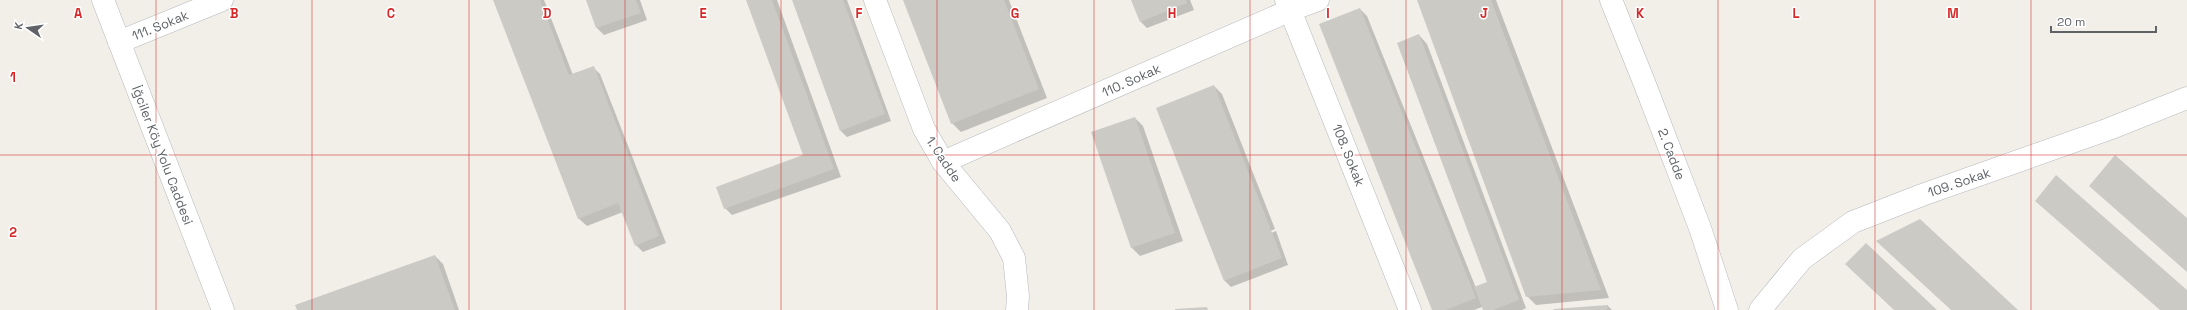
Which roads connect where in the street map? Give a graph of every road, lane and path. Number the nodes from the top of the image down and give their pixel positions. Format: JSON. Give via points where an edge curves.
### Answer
{"nodes":[{"id":1,"x":103,"y":0,"type":"edge"},
{"id":2,"x":222,"y":0,"type":"edge"},
{"id":3,"x":875,"y":0,"type":"edge"},
{"id":4,"x":1318,"y":0,"type":"edge"},
{"id":5,"x":1611,"y":0,"type":"edge"},
{"id":6,"x":1288,"y":5,"type":"edge"},
{"id":7,"x":119,"y":42,"type":"junction"},
{"id":8,"x":2187,"y":98,"type":"edge"},
{"id":9,"x":943,"y":162,"type":"junction"},
{"id":10,"x":223,"y":310,"type":"edge"},
{"id":11,"x":1017,"y":310,"type":"edge"},
{"id":12,"x":1410,"y":310,"type":"edge"},
{"id":13,"x":1727,"y":310,"type":"edge"},
{"id":14,"x":1760,"y":310,"type":"edge"}],
"edges":[{"from":1,"to":7,"type":"street","name":"İğciler Köy Yolu Caddesi"},
{"from":2,"to":7,"type":"street","name":"111. Sokak"},
{"from":3,"to":9,"type":"street","name":"1. Cadde","via":[[924,129]]},
{"from":4,"to":6,"type":"street","name":"110. Sokak"},
{"from":5,"to":13,"type":"street","name":"2. Cadde","via":[[1700,228]]},
{"from":6,"to":9,"type":"street","name":"110. Sokak"},
{"from":6,"to":12,"type":"street","name":"108. Sokak"},
{"from":7,"to":10,"type":"street","name":"İğciler Köy Yolu Caddesi"},
{"from":8,"to":14,"type":"street","name":"109. Sokak","via":[[1853,222],[1802,259]]},
{"from":9,"to":11,"type":"street","name":"1. Cadde","via":[[1000,231],[1014,258]]}]}
